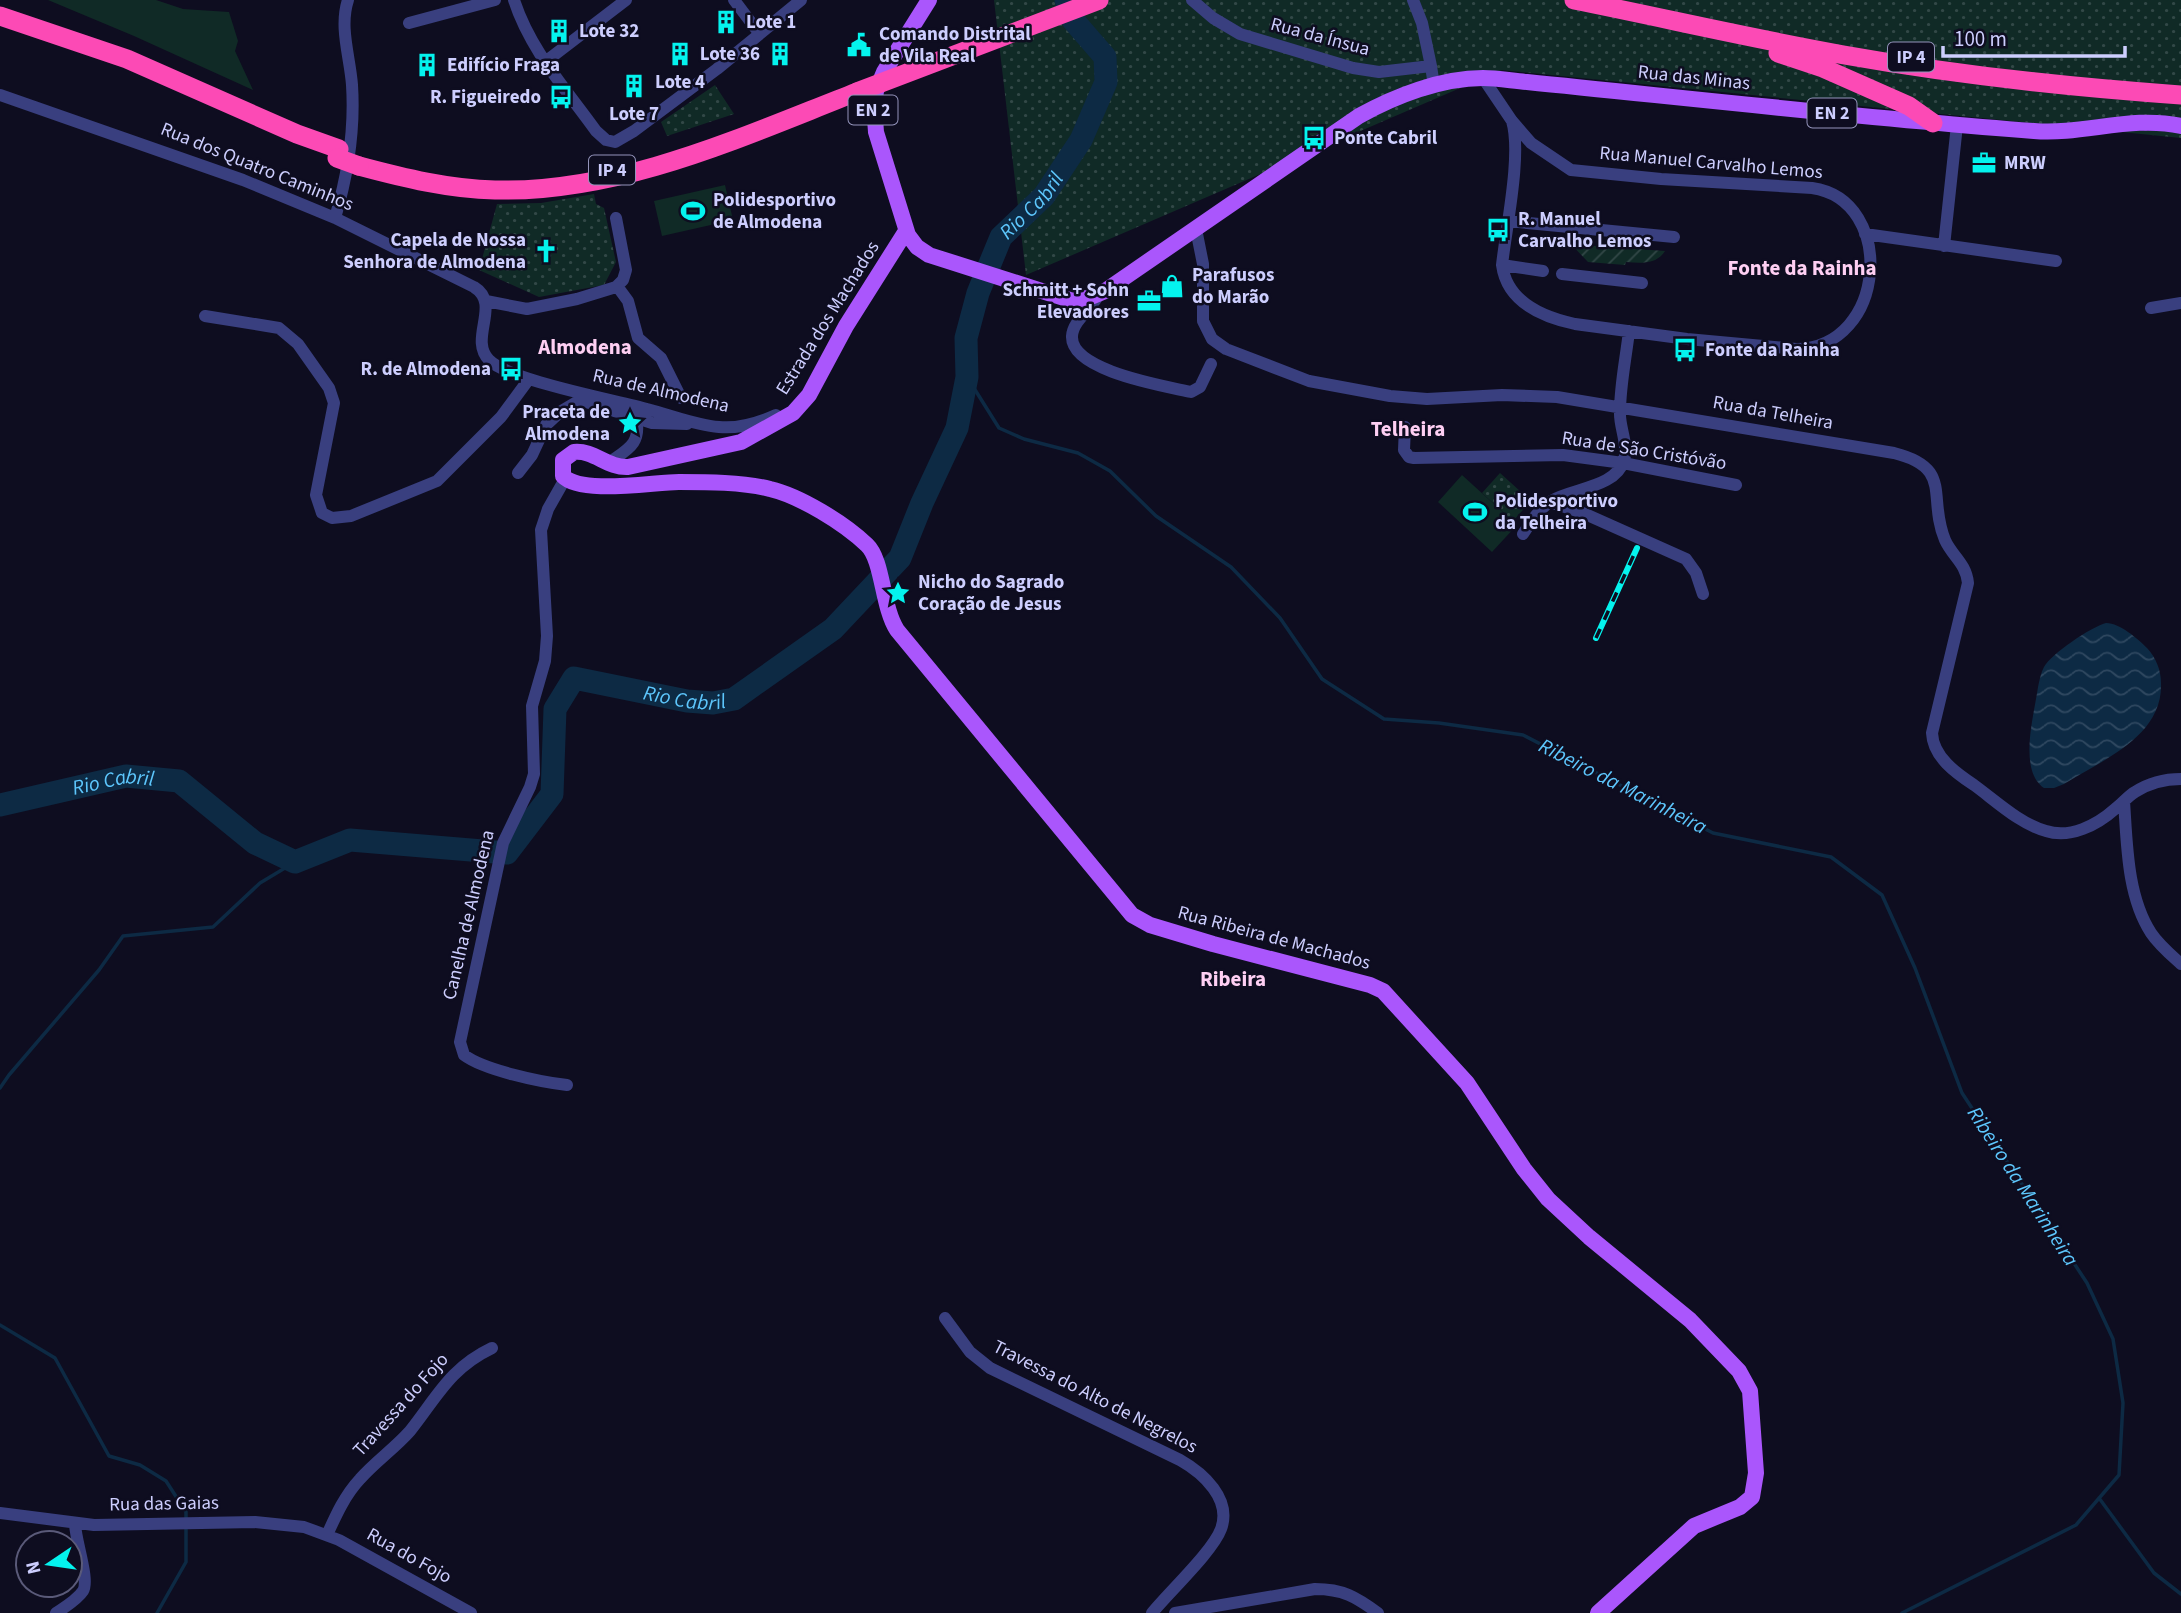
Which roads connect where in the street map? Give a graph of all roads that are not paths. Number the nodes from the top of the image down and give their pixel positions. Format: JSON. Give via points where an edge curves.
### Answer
{"nodes":[{"id":1,"x":348,"y":0,"type":"edge"},
{"id":2,"x":495,"y":0,"type":"edge"},
{"id":3,"x":514,"y":0,"type":"edge"},
{"id":4,"x":626,"y":0,"type":"edge"},
{"id":5,"x":734,"y":0,"type":"edge"},
{"id":6,"x":801,"y":0,"type":"edge"},
{"id":7,"x":929,"y":0,"type":"edge"},
{"id":8,"x":1078,"y":0,"type":"edge"},
{"id":9,"x":1099,"y":0,"type":"edge"},
{"id":10,"x":1192,"y":0,"type":"edge"},
{"id":11,"x":1413,"y":0,"type":"edge"},
{"id":12,"x":1574,"y":0,"type":"edge"},
{"id":13,"x":1613,"y":3,"type":"edge"},
{"id":14,"x":0,"y":16,"type":"edge"},
{"id":15,"x":409,"y":23,"type":"dead end"},
{"id":16,"x":0,"y":27,"type":"edge"},
{"id":17,"x":758,"y":33,"type":"junction"},
{"id":18,"x":545,"y":62,"type":"junction"},
{"id":19,"x":1431,"y":66,"type":"junction"},
{"id":20,"x":1483,"y":78,"type":"junction"},
{"id":21,"x":1434,"y":86,"type":"junction"},
{"id":22,"x":2181,"y":86,"type":"edge"},
{"id":23,"x":856,"y":89,"type":"junction"},
{"id":24,"x":0,"y":94,"type":"edge"},
{"id":25,"x":2181,"y":95,"type":"edge"},
{"id":26,"x":1512,"y":121,"type":"junction"},
{"id":27,"x":1933,"y":123,"type":"junction"},
{"id":28,"x":1957,"y":125,"type":"junction"},
{"id":29,"x":2181,"y":126,"type":"edge"},
{"id":30,"x":338,"y":153,"type":"junction"},
{"id":31,"x":335,"y":218,"type":"junction"},
{"id":32,"x":616,"y":218,"type":"dead end"},
{"id":33,"x":1507,"y":221,"type":"junction"},
{"id":34,"x":1196,"y":229,"type":"junction"},
{"id":35,"x":906,"y":230,"type":"junction"},
{"id":36,"x":1865,"y":234,"type":"junction"},
{"id":37,"x":1674,"y":237,"type":"dead end"},
{"id":38,"x":1944,"y":246,"type":"junction"},
{"id":39,"x":2056,"y":261,"type":"dead end"},
{"id":40,"x":1502,"y":265,"type":"junction"},
{"id":41,"x":1543,"y":271,"type":"dead end"},
{"id":42,"x":1562,"y":274,"type":"dead end"},
{"id":43,"x":1642,"y":283,"type":"dead end"},
{"id":44,"x":617,"y":286,"type":"junction"},
{"id":45,"x":1099,"y":294,"type":"junction"},
{"id":46,"x":486,"y":301,"type":"junction"},
{"id":47,"x":2181,"y":303,"type":"edge"},
{"id":48,"x":2151,"y":309,"type":"dead end"},
{"id":49,"x":205,"y":316,"type":"dead end"},
{"id":50,"x":1629,"y":331,"type":"junction"},
{"id":51,"x":1212,"y":364,"type":"dead end"},
{"id":52,"x":529,"y":379,"type":"junction"},
{"id":53,"x":585,"y":397,"type":"junction"},
{"id":54,"x":681,"y":398,"type":"dead end"},
{"id":55,"x":803,"y":404,"type":"junction"},
{"id":56,"x":1620,"y":406,"type":"junction"},
{"id":57,"x":636,"y":418,"type":"junction"},
{"id":58,"x":698,"y":423,"type":"junction"},
{"id":59,"x":1405,"y":427,"type":"dead end"},
{"id":60,"x":1623,"y":463,"type":"junction"},
{"id":61,"x":607,"y":464,"type":"junction"},
{"id":62,"x":518,"y":473,"type":"dead end"},
{"id":63,"x":565,"y":479,"type":"junction"},
{"id":64,"x":1736,"y":485,"type":"dead end"},
{"id":65,"x":1550,"y":502,"type":"junction"},
{"id":66,"x":1523,"y":534,"type":"dead end"},
{"id":67,"x":1703,"y":594,"type":"dead end"},
{"id":68,"x":2181,"y":779,"type":"edge"},
{"id":69,"x":2124,"y":801,"type":"junction"},
{"id":70,"x":2181,"y":964,"type":"edge"},
{"id":71,"x":567,"y":1085,"type":"dead end"},
{"id":72,"x":945,"y":1318,"type":"dead end"},
{"id":73,"x":492,"y":1348,"type":"dead end"},
{"id":74,"x":0,"y":1513,"type":"edge"},
{"id":75,"x":75,"y":1523,"type":"junction"},
{"id":76,"x":327,"y":1535,"type":"junction"},
{"id":77,"x":1211,"y":1610,"type":"edge"},
{"id":78,"x":56,"y":1613,"type":"edge"},
{"id":79,"x":471,"y":1613,"type":"edge"},
{"id":80,"x":1152,"y":1613,"type":"edge"},
{"id":81,"x":1175,"y":1613,"type":"edge"},
{"id":82,"x":1378,"y":1613,"type":"edge"},
{"id":83,"x":1598,"y":1613,"type":"edge"}],
"edges":[{"from":1,"to":31,"type":"street","via":[[344,18],[352,135]]},
{"from":2,"to":15,"type":"street"},
{"from":3,"to":18,"type":"street","via":[[525,32]]},
{"from":4,"to":18,"type":"street"},
{"from":5,"to":17,"type":"street"},
{"from":6,"to":17,"type":"street"},
{"from":7,"to":35,"type":"main road","number":"EN 2","via":[[884,72],[874,105],[876,132]]},
{"from":8,"to":23,"type":"highway","number":"IP 4"},
{"from":9,"to":23,"type":"highway","number":"IP 4","bridge":true},
{"from":10,"to":19,"type":"street","name":"Rua da Ínsua","via":[[1240,34],[1353,68],[1379,72]]},
{"from":11,"to":19,"type":"street"},
{"from":12,"to":13,"type":"highway","number":"IP 4"},
{"from":13,"to":22,"type":"highway","number":"IP 4","via":[[1920,58]]},
{"from":13,"to":25,"type":"highway","number":"IP 4","via":[[1843,55],[1917,67],[2056,86]]},
{"from":13,"to":27,"type":"highway","via":[[1807,62],[1909,106]]},
{"from":14,"to":30,"type":"highway","number":"IP 4","via":[[127,59]]},
{"from":16,"to":30,"type":"highway","number":"IP 4","via":[[120,67]]},
{"from":17,"to":18,"type":"street","via":[[618,141],[608,141],[596,131]]},
{"from":19,"to":21,"type":"street"},
{"from":20,"to":21,"type":"main road","name":"Rua das Minas","number":"EN 2"},
{"from":20,"to":26,"type":"street","name":"Rua Manuel Carvalho Lemos"},
{"from":20,"to":27,"type":"main road","name":"Rua das Minas","number":"EN 2"},
{"from":21,"to":34,"type":"main road","name":"Rua das Minas","number":"EN 2","via":[[1359,116]]},
{"from":23,"to":30,"type":"highway","number":"IP 4","bridge":true,"via":[[631,166],[556,180],[433,174]]},
{"from":24,"to":31,"type":"street","name":"Rua dos Quatro Caminhos","via":[[180,156]]},
{"from":26,"to":33,"type":"street","name":"Rua Manuel Carvalho Lemos","via":[[1516,150]]},
{"from":26,"to":36,"type":"street","name":"Rua Manuel Carvalho Lemos","via":[[1535,147],[1572,170],[1826,190],[1847,204]]},
{"from":27,"to":28,"type":"main road","name":"Rua das Minas","number":"EN 2"},
{"from":28,"to":29,"type":"main road","name":"Rua das Minas","number":"EN 2","via":[[2063,132],[2134,123]]},
{"from":28,"to":38,"type":"street"},
{"from":31,"to":46,"type":"street","name":"Rua dos Quatro Caminhos","via":[[474,287]]},
{"from":32,"to":44,"type":"street","via":[[626,267]]},
{"from":33,"to":37,"type":"street"},
{"from":33,"to":40,"type":"street","name":"Rua Manuel Carvalho Lemos"},
{"from":34,"to":45,"type":"main road","number":"EN 2"},
{"from":34,"to":56,"type":"street","name":"Rua da Telheira","via":[[1203,264],[1205,326],[1216,343],[1234,353],[1309,381],[1390,396],[1557,397]]},
{"from":35,"to":45,"type":"main road","number":"EN 2","via":[[917,247],[935,257],[1059,297],[1076,300]]},
{"from":35,"to":55,"type":"main road","name":"Estrada dos Machados"},
{"from":36,"to":38,"type":"street"},
{"from":36,"to":50,"type":"street","name":"Rua Manuel Carvalho Lemos","via":[[1870,261],[1861,309],[1842,333],[1819,345],[1796,349]]},
{"from":38,"to":39,"type":"street"},
{"from":40,"to":41,"type":"street"},
{"from":40,"to":50,"type":"street","name":"Rua Manuel Carvalho Lemos","via":[[1510,290],[1539,312],[1566,322]]},
{"from":42,"to":43,"type":"street"},
{"from":44,"to":46,"type":"street","via":[[533,308]]},
{"from":44,"to":54,"type":"street","via":[[628,301],[638,338],[660,356]]},
{"from":45,"to":51,"type":"street","via":[[1072,337],[1078,352],[1090,362],[1131,378],[1191,392],[1200,387]]},
{"from":46,"to":52,"type":"street","name":"Rua de Almodena","via":[[482,345],[486,357],[501,369]]},
{"from":47,"to":48,"type":"street"},
{"from":49,"to":52,"type":"street","via":[[279,328],[298,344],[329,387],[334,403],[316,495],[322,513],[332,519],[351,516],[437,481],[501,417]]},
{"from":50,"to":56,"type":"street"},
{"from":52,"to":53,"type":"street","name":"Rua de Almodena"},
{"from":53,"to":57,"type":"street"},
{"from":53,"to":58,"type":"street","name":"Rua de Almodena"},
{"from":53,"to":62,"type":"street","via":[[546,425]]},
{"from":55,"to":58,"type":"street","name":"Rua de Almodena","via":[[744,426]]},
{"from":55,"to":61,"type":"main road","name":"Estrada dos Machados","via":[[741,442],[628,467]]},
{"from":56,"to":60,"type":"street"},
{"from":56,"to":69,"type":"street","name":"Rua da Telheira","via":[[1894,453],[1924,464],[1934,481],[1945,541],[1964,565],[1969,583],[1932,733],[1936,748],[1968,781],[2045,831],[2077,831]]},
{"from":57,"to":58,"type":"street","via":[[660,425]]},
{"from":57,"to":61,"type":"street","via":[[639,433],[635,441]]},
{"from":59,"to":60,"type":"street","name":"Rua de São Cristóvão","via":[[1404,450],[1414,458],[1556,454]]},
{"from":60,"to":64,"type":"street","name":"Rua de São Cristóvão"},
{"from":60,"to":65,"type":"street","via":[[1600,482]]},
{"from":61,"to":63,"type":"main road","name":"Estrada dos Machados","via":[[573,452],[562,463]]},
{"from":63,"to":71,"type":"street","name":"Canelha de Almodena","via":[[542,526],[548,636],[532,706],[534,774],[500,853],[460,1040],[461,1050],[479,1063]]},
{"from":63,"to":83,"type":"main road","name":"Rua Ribeira de Machados","via":[[605,486],[678,482],[771,489],[800,500],[867,545],[899,632],[1132,915],[1158,928],[1383,991],[1467,1083],[1548,1199],[1690,1320],[1742,1375],[1753,1405],[1756,1477],[1752,1497],[1740,1507],[1694,1525]]},
{"from":65,"to":66,"type":"street"},
{"from":65,"to":67,"type":"street","via":[[1686,559]]},
{"from":68,"to":69,"type":"street","via":[[2158,781]]},
{"from":69,"to":70,"type":"street","via":[[2139,908],[2156,940]]},
{"from":72,"to":80,"type":"street","name":"Travessa do Alto de Negrelos","via":[[970,1352],[990,1368],[1180,1460],[1200,1472],[1211,1486],[1222,1509],[1221,1530]]},
{"from":73,"to":76,"type":"street","name":"Travessa do Fojo","via":[[454,1373],[404,1436],[360,1478]]},
{"from":74,"to":75,"type":"street","name":"Rua das Gaias"},
{"from":75,"to":76,"type":"street","name":"Rua das Gaias","via":[[283,1524]]},
{"from":75,"to":78,"type":"street","via":[[86,1583],[80,1594]]},
{"from":76,"to":79,"type":"street","name":"Rua do Fojo"},
{"from":77,"to":81,"type":"street"},
{"from":77,"to":82,"type":"street","via":[[1327,1589],[1348,1593]]}]}
